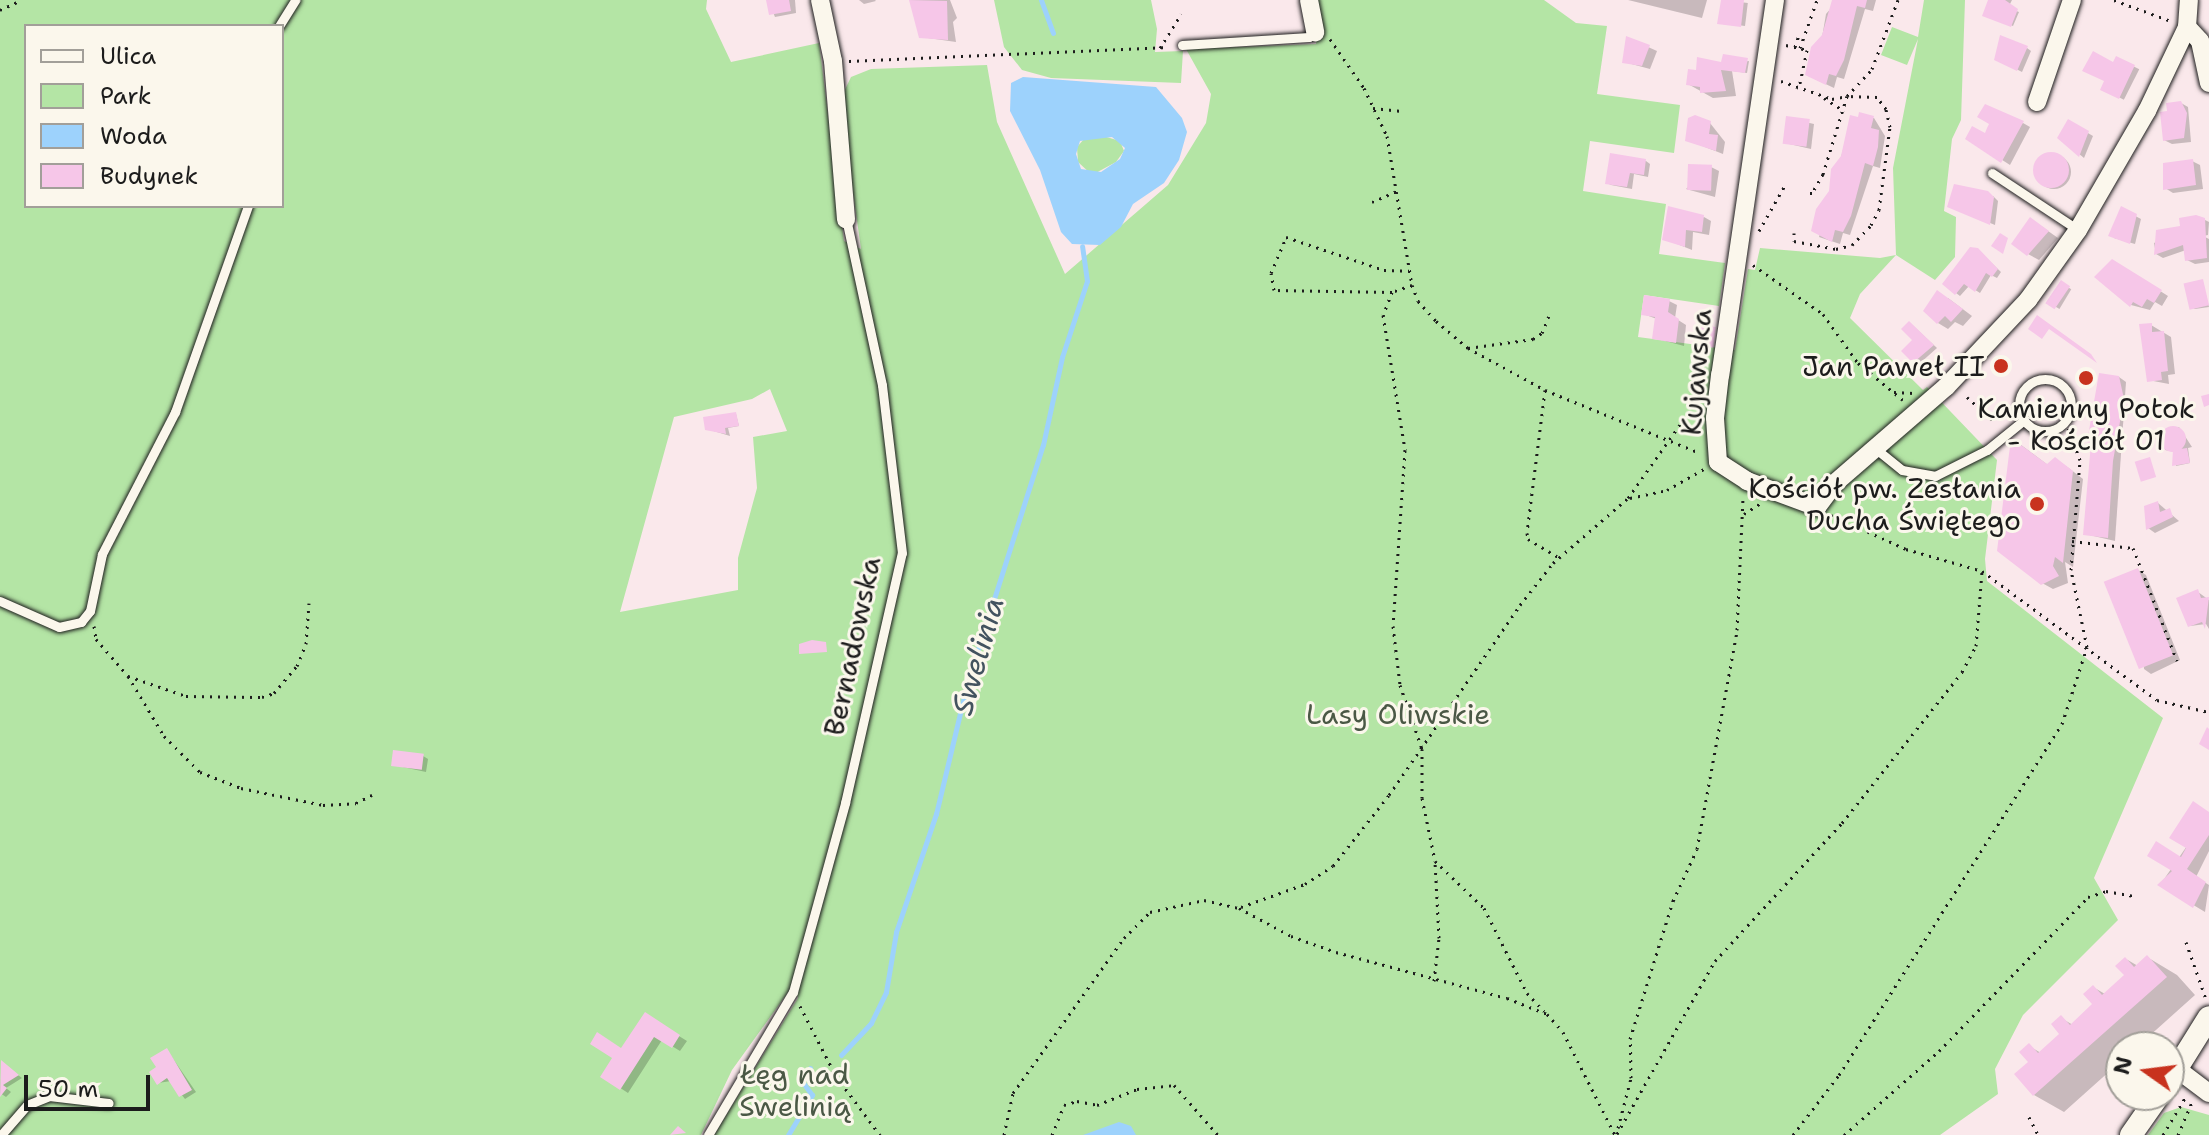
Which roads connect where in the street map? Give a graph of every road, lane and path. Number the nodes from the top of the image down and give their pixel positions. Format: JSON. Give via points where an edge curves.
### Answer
{"nodes":[{"id":1,"x":21,"y":0,"type":"edge"},
{"id":2,"x":295,"y":0,"type":"edge"},
{"id":3,"x":820,"y":0,"type":"edge"},
{"id":4,"x":1309,"y":0,"type":"edge"},
{"id":5,"x":1775,"y":0,"type":"edge"},
{"id":6,"x":1817,"y":0,"type":"edge"},
{"id":7,"x":1898,"y":0,"type":"edge"},
{"id":8,"x":2072,"y":0,"type":"edge"},
{"id":9,"x":2114,"y":0,"type":"edge"},
{"id":10,"x":2189,"y":0,"type":"edge"},
{"id":11,"x":0,"y":10,"type":"edge"},
{"id":12,"x":1181,"y":14,"type":"dead end"},
{"id":13,"x":280,"y":24,"type":"edge"},
{"id":14,"x":2187,"y":27,"type":"junction"},
{"id":15,"x":1315,"y":32,"type":"junction"},
{"id":16,"x":1799,"y":35,"type":"dead end"},
{"id":17,"x":1768,"y":42,"type":"junction"},
{"id":18,"x":1182,"y":45,"type":"dead end"},
{"id":19,"x":1797,"y":48,"type":"junction"},
{"id":20,"x":833,"y":61,"type":"junction"},
{"id":21,"x":1762,"y":73,"type":"junction"},
{"id":22,"x":2209,"y":83,"type":"edge"},
{"id":23,"x":1799,"y":89,"type":"junction"},
{"id":24,"x":1821,"y":96,"type":"junction"},
{"id":25,"x":1847,"y":96,"type":"junction"},
{"id":26,"x":2037,"y":102,"type":"dead end"},
{"id":27,"x":1373,"y":108,"type":"junction"},
{"id":28,"x":1402,"y":111,"type":"dead end"},
{"id":29,"x":1844,"y":111,"type":"junction"},
{"id":30,"x":1992,"y":173,"type":"dead end"},
{"id":31,"x":1784,"y":187,"type":"dead end"},
{"id":32,"x":1397,"y":191,"type":"junction"},
{"id":33,"x":1805,"y":193,"type":"dead end"},
{"id":34,"x":1372,"y":202,"type":"dead end"},
{"id":35,"x":247,"y":208,"type":"edge"},
{"id":36,"x":846,"y":219,"type":"joint"},
{"id":37,"x":2078,"y":230,"type":"junction"},
{"id":38,"x":1794,"y":233,"type":"dead end"},
{"id":39,"x":1737,"y":258,"type":"junction"},
{"id":40,"x":1410,"y":271,"type":"junction"},
{"id":41,"x":1412,"y":285,"type":"junction"},
{"id":42,"x":1392,"y":292,"type":"junction"},
{"id":43,"x":1549,"y":316,"type":"dead end"},
{"id":44,"x":1468,"y":348,"type":"junction"},
{"id":45,"x":1721,"y":367,"type":"junction"},
{"id":46,"x":1545,"y":390,"type":"junction"},
{"id":47,"x":1967,"y":397,"type":"dead end"},
{"id":48,"x":1918,"y":413,"type":"junction"},
{"id":49,"x":1994,"y":421,"type":"dead end"},
{"id":50,"x":2023,"y":421,"type":"junction"},
{"id":51,"x":2066,"y":422,"type":"junction"},
{"id":52,"x":1670,"y":439,"type":"junction"},
{"id":53,"x":1876,"y":449,"type":"junction"},
{"id":54,"x":1718,"y":462,"type":"junction"},
{"id":55,"x":1747,"y":481,"type":"junction"},
{"id":56,"x":1628,"y":498,"type":"junction"},
{"id":57,"x":1817,"y":507,"type":"junction"},
{"id":58,"x":2072,"y":541,"type":"junction"},
{"id":59,"x":1560,"y":558,"type":"junction"},
{"id":60,"x":1982,"y":571,"type":"junction"},
{"id":61,"x":0,"y":601,"type":"edge"},
{"id":62,"x":309,"y":603,"type":"dead end"},
{"id":63,"x":90,"y":611,"type":"junction"},
{"id":64,"x":2087,"y":647,"type":"junction"},
{"id":65,"x":2177,"y":661,"type":"dead end"},
{"id":66,"x":128,"y":676,"type":"junction"},
{"id":67,"x":2209,"y":712,"type":"edge"},
{"id":68,"x":1422,"y":749,"type":"junction"},
{"id":69,"x":372,"y":795,"type":"dead end"},
{"id":70,"x":1435,"y":861,"type":"junction"},
{"id":71,"x":2133,"y":896,"type":"dead end"},
{"id":72,"x":1239,"y":908,"type":"junction"},
{"id":73,"x":2186,"y":942,"type":"dead end"},
{"id":74,"x":1434,"y":981,"type":"junction"},
{"id":75,"x":793,"y":992,"type":"junction"},
{"id":76,"x":2208,"y":1008,"type":"edge"},
{"id":77,"x":1547,"y":1014,"type":"junction"},
{"id":78,"x":2185,"y":1063,"type":"edge"},
{"id":79,"x":2202,"y":1094,"type":"edge"},
{"id":80,"x":109,"y":1103,"type":"dead end"},
{"id":81,"x":2148,"y":1111,"type":"edge"},
{"id":82,"x":2170,"y":1111,"type":"edge"},
{"id":83,"x":2029,"y":1117,"type":"dead end"},
{"id":84,"x":1,"y":1135,"type":"edge"},
{"id":85,"x":708,"y":1135,"type":"edge"},
{"id":86,"x":880,"y":1135,"type":"edge"},
{"id":87,"x":1004,"y":1135,"type":"edge"},
{"id":88,"x":1052,"y":1135,"type":"edge"},
{"id":89,"x":1218,"y":1135,"type":"edge"},
{"id":90,"x":1616,"y":1135,"type":"edge"},
{"id":91,"x":1793,"y":1135,"type":"edge"},
{"id":92,"x":1844,"y":1135,"type":"edge"},
{"id":93,"x":2038,"y":1135,"type":"edge"},
{"id":94,"x":2131,"y":1135,"type":"edge"},
{"id":95,"x":2163,"y":1135,"type":"edge"},
{"id":96,"x":2178,"y":1135,"type":"edge"}],
"edges":[{"from":1,"to":11,"type":"path"},
{"from":2,"to":13,"type":"lane"},
{"from":3,"to":20,"type":"street","name":"Bernadowska"},
{"from":4,"to":15,"type":"street"},
{"from":5,"to":17,"type":"street","name":"Kujawska"},
{"from":6,"to":19,"type":"path"},
{"from":7,"to":25,"type":"path","via":[[1872,69]]},
{"from":8,"to":26,"type":"street"},
{"from":9,"to":14,"type":"path"},
{"from":10,"to":14,"type":"street"},
{"from":12,"to":20,"type":"path","via":[[1160,48]]},
{"from":14,"to":22,"type":"street","via":[[2200,41]]},
{"from":14,"to":37,"type":"street","via":[[2147,111]]},
{"from":15,"to":18,"type":"lane","via":[[1309,37]]},
{"from":15,"to":27,"type":"path","via":[[1332,40]]},
{"from":16,"to":19,"type":"path"},
{"from":17,"to":19,"type":"path"},
{"from":17,"to":21,"type":"street","name":"Kujawska"},
{"from":19,"to":23,"type":"path","via":[[1807,50]]},
{"from":20,"to":36,"type":"street","name":"Bernadowska"},
{"from":21,"to":23,"type":"path"},
{"from":21,"to":39,"type":"street","name":"Kujawska"},
{"from":23,"to":24,"type":"path"},
{"from":24,"to":25,"type":"path"},
{"from":24,"to":29,"type":"path"},
{"from":25,"to":29,"type":"path"},
{"from":25,"to":38,"type":"path","via":[[1877,97],[1886,109],[1888,156],[1879,210],[1852,245],[1822,250],[1794,241]]},
{"from":27,"to":28,"type":"path"},
{"from":27,"to":32,"type":"path","via":[[1387,136]]},
{"from":29,"to":33,"type":"path","via":[[1823,174],[1812,193]]},
{"from":30,"to":37,"type":"lane"},
{"from":31,"to":39,"type":"path"},
{"from":32,"to":34,"type":"path"},
{"from":32,"to":40,"type":"path"},
{"from":35,"to":63,"type":"lane","via":[[175,412],[102,554]]},
{"from":36,"to":75,"type":"lane","name":"Bernadowska","via":[[882,385],[902,553],[845,803]]},
{"from":37,"to":48,"type":"street","via":[[2028,300]]},
{"from":39,"to":45,"type":"street","name":"Kujawska"},
{"from":39,"to":48,"type":"path","via":[[1786,284],[1823,314],[1858,363]]},
{"from":40,"to":41,"type":"path"},
{"from":40,"to":42,"type":"path","via":[[1384,270],[1314,242],[1286,237],[1271,273],[1274,290]]},
{"from":41,"to":42,"type":"path"},
{"from":41,"to":44,"type":"path","via":[[1418,301]]},
{"from":42,"to":68,"type":"path","via":[[1383,315],[1405,450],[1393,626],[1400,685]]},
{"from":43,"to":44,"type":"path","via":[[1533,339]]},
{"from":44,"to":46,"type":"path"},
{"from":45,"to":52,"type":"path"},
{"from":45,"to":54,"type":"street","name":"Kujawska","via":[[1715,418]]},
{"from":46,"to":52,"type":"path"},
{"from":46,"to":59,"type":"path","via":[[1527,533],[1528,539]]},
{"from":47,"to":49,"type":"path"},
{"from":48,"to":53,"type":"street"},
{"from":50,"to":51,"type":"lane","via":[[2044,432]]},
{"from":50,"to":51,"type":"lane","via":[[2018,403],[2025,387],[2050,379],[2070,396]]},
{"from":50,"to":53,"type":"lane","via":[[1987,450],[1935,476],[1902,470]]},
{"from":51,"to":58,"type":"path","via":[[2080,460]]},
{"from":52,"to":54,"type":"path"},
{"from":52,"to":56,"type":"path"},
{"from":53,"to":57,"type":"street","via":[[1835,483]]},
{"from":54,"to":55,"type":"street","name":"Kujawska"},
{"from":54,"to":56,"type":"path","via":[[1667,490]]},
{"from":55,"to":57,"type":"street","name":"Kujawska"},
{"from":55,"to":90,"type":"path","via":[[1737,630],[1697,849],[1673,901],[1630,1039],[1631,1078]]},
{"from":56,"to":59,"type":"path"},
{"from":57,"to":60,"type":"path","via":[[1906,549]]},
{"from":58,"to":64,"type":"path","via":[[2071,570]]},
{"from":58,"to":65,"type":"path","via":[[2133,548]]},
{"from":59,"to":68,"type":"path","via":[[1520,605]]},
{"from":60,"to":64,"type":"path"},
{"from":60,"to":90,"type":"path","via":[[1976,646],[1962,672],[1842,823],[1715,961]]},
{"from":61,"to":63,"type":"lane","via":[[59,627],[81,622]]},
{"from":62,"to":66,"type":"path","via":[[306,644],[288,680],[274,693],[186,696]]},
{"from":63,"to":66,"type":"path","via":[[96,639]]},
{"from":64,"to":67,"type":"path","via":[[2157,700]]},
{"from":64,"to":91,"type":"path","via":[[2062,724],[1839,1075]]},
{"from":66,"to":69,"type":"path","via":[[164,736],[200,772],[241,788],[323,805],[356,803]]},
{"from":68,"to":70,"type":"path","via":[[1422,798]]},
{"from":68,"to":72,"type":"path","via":[[1333,866],[1305,884]]},
{"from":70,"to":74,"type":"path","via":[[1439,938]]},
{"from":70,"to":77,"type":"path","via":[[1484,908],[1527,993]]},
{"from":71,"to":92,"type":"path","via":[[2106,891],[2088,897],[1939,1051]]},
{"from":72,"to":74,"type":"path","via":[[1291,936]]},
{"from":72,"to":87,"type":"path","via":[[1204,900],[1150,912],[1124,938],[1013,1093]]},
{"from":73,"to":76,"type":"path"},
{"from":74,"to":77,"type":"path","via":[[1507,998]]},
{"from":75,"to":85,"type":"lane","name":"Bernadowska"},
{"from":75,"to":86,"type":"path","via":[[836,1076]]},
{"from":76,"to":78,"type":"street"},
{"from":77,"to":90,"type":"path","via":[[1563,1032]]},
{"from":79,"to":96,"type":"path"},
{"from":80,"to":84,"type":"lane","via":[[49,1096],[27,1105]]},
{"from":81,"to":94,"type":"street"},
{"from":82,"to":95,"type":"path"},
{"from":83,"to":93,"type":"path"},
{"from":88,"to":89,"type":"path","via":[[1064,1105],[1097,1105],[1137,1089],[1174,1085]]}]}
